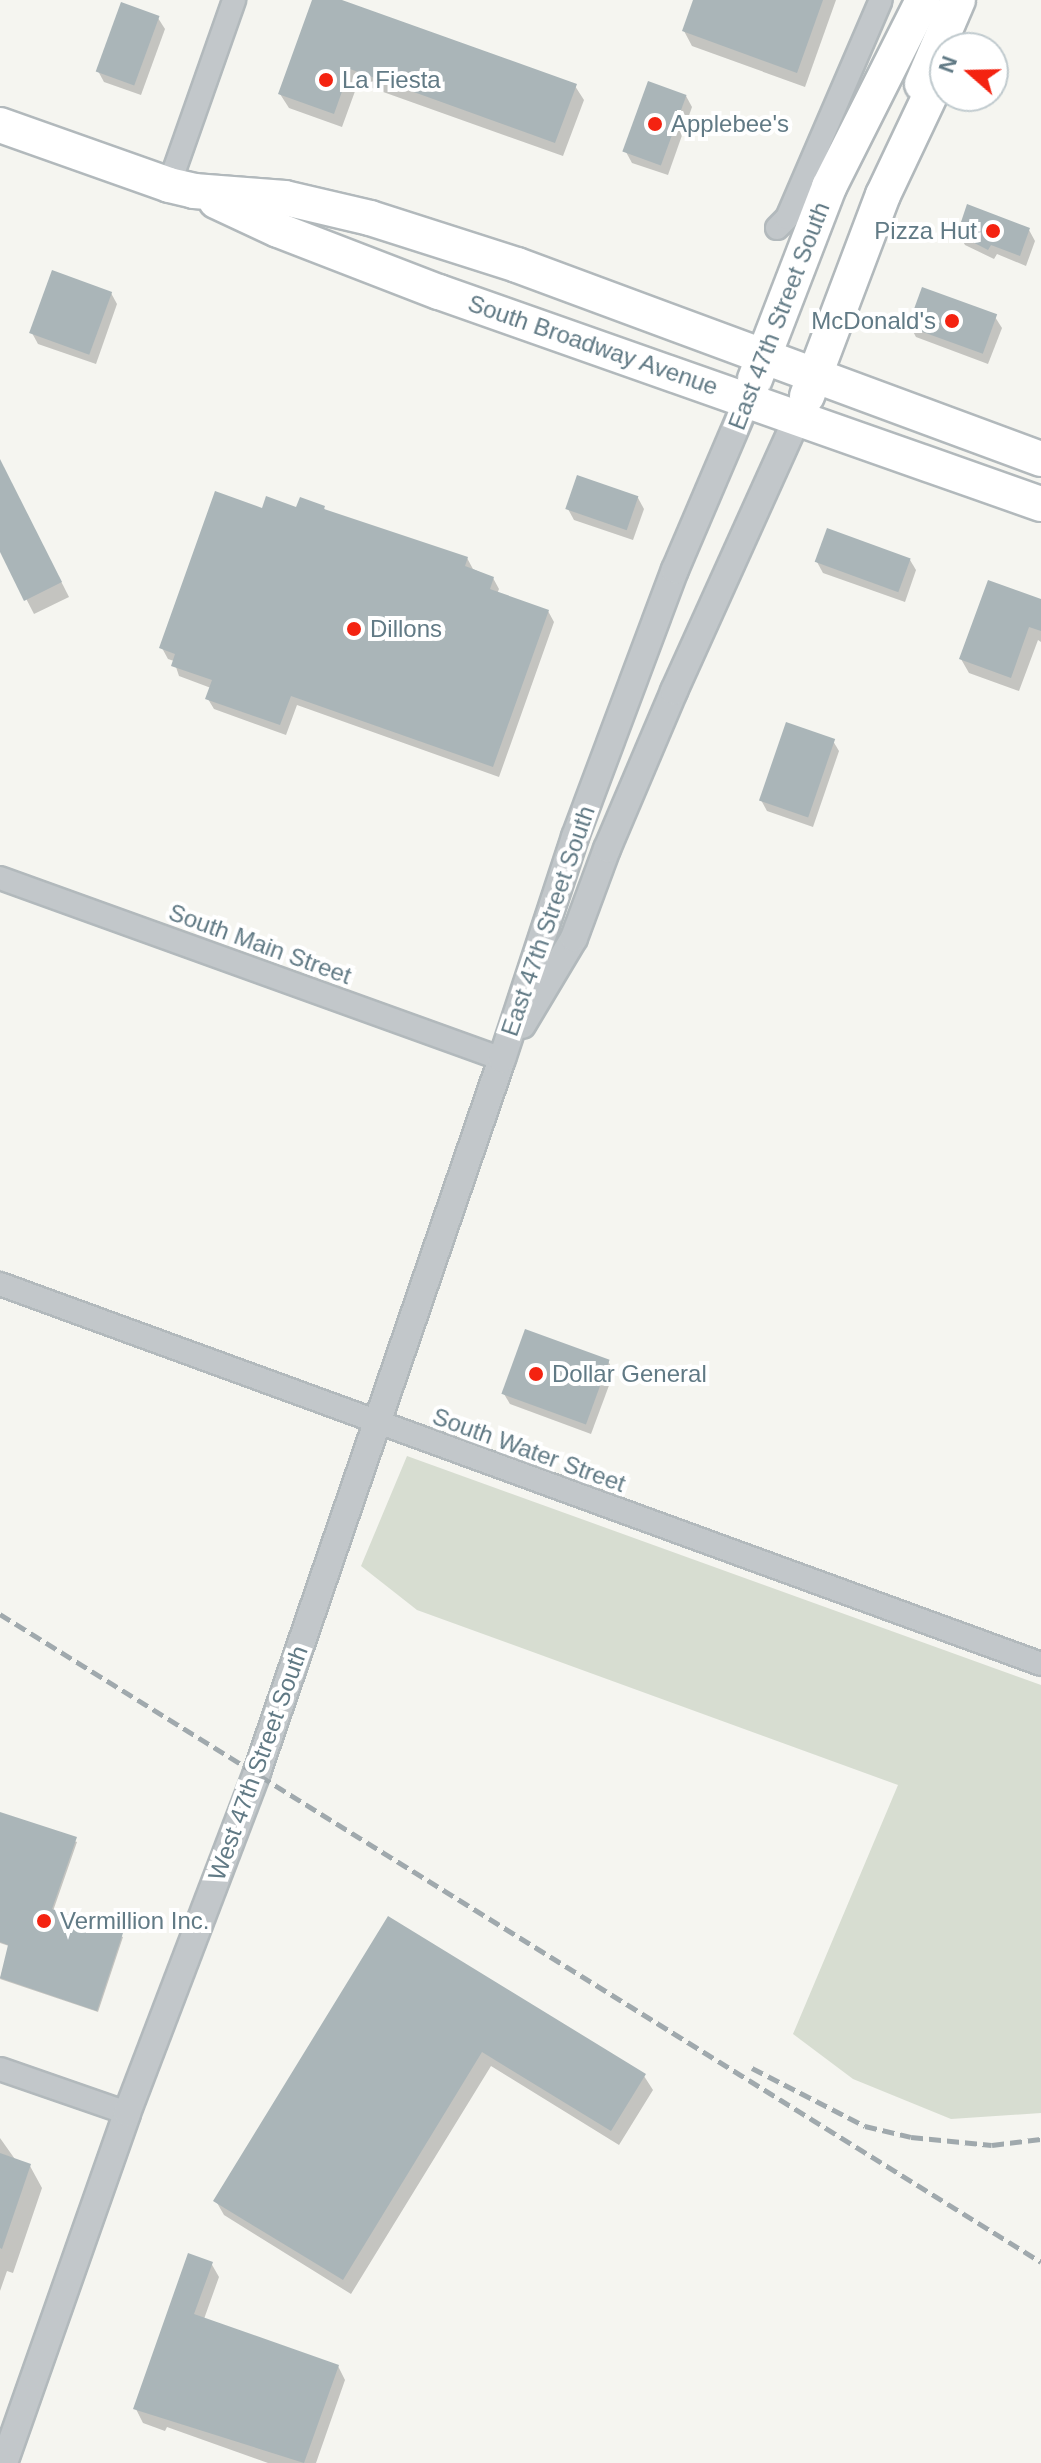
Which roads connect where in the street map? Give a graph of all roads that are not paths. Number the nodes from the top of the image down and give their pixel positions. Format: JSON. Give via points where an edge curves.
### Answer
{"nodes":[{"id":1,"x":234,"y":0,"type":"edge"},
{"id":2,"x":881,"y":0,"type":"edge"},
{"id":3,"x":923,"y":0,"type":"edge"},
{"id":4,"x":958,"y":0,"type":"edge"},
{"id":5,"x":972,"y":0,"type":"edge"},
{"id":6,"x":959,"y":32,"type":"edge"},
{"id":7,"x":929,"y":99,"type":"edge"},
{"id":8,"x":0,"y":125,"type":"edge"},
{"id":9,"x":909,"y":143,"type":"junction"},
{"id":10,"x":182,"y":188,"type":"junction"},
{"id":11,"x":777,"y":228,"type":"dead end"},
{"id":12,"x":763,"y":358,"type":"junction"},
{"id":13,"x":816,"y":376,"type":"junction"},
{"id":14,"x":748,"y":399,"type":"junction"},
{"id":15,"x":797,"y":418,"type":"junction"},
{"id":16,"x":1041,"y":459,"type":"edge"},
{"id":17,"x":1041,"y":504,"type":"edge"},
{"id":18,"x":0,"y":878,"type":"edge"},
{"id":19,"x":502,"y":1059,"type":"junction"},
{"id":20,"x":0,"y":1284,"type":"edge"},
{"id":21,"x":379,"y":1422,"type":"junction"},
{"id":22,"x":1041,"y":1664,"type":"edge"},
{"id":23,"x":0,"y":2069,"type":"edge"},
{"id":24,"x":127,"y":2113,"type":"junction"},
{"id":25,"x":4,"y":2463,"type":"edge"}],
"edges":[{"from":1,"to":10,"type":"street"},
{"from":2,"to":11,"type":"street","via":[[800,191]]},
{"from":3,"to":12,"type":"main road","name":"East 47th Street South","via":[[829,187]]},
{"from":4,"to":9,"type":"main road","via":[[915,99]]},
{"from":5,"to":6,"type":"main road"},
{"from":7,"to":9,"type":"main road","name":"East 47th Street South"},
{"from":8,"to":10,"type":"main road","name":"South Broadway Avenue"},
{"from":9,"to":13,"type":"main road","name":"East 47th Street South","via":[[883,195]]},
{"from":10,"to":12,"type":"main road","name":"South Broadway Avenue","via":[[285,198],[370,218],[517,265]]},
{"from":10,"to":14,"type":"main road","name":"South Broadway Avenue","via":[[430,289]]},
{"from":12,"to":13,"type":"main road","name":"South Broadway Avenue"},
{"from":12,"to":14,"type":"main road","name":"East 47th Street South"},
{"from":13,"to":15,"type":"main road","name":"East 47th Street South"},
{"from":13,"to":16,"type":"main road","name":"South Broadway Avenue"},
{"from":14,"to":15,"type":"main road","name":"South Broadway Avenue"},
{"from":14,"to":19,"type":"street","name":"East 47th Street South","via":[[675,570],[575,837]]},
{"from":15,"to":17,"type":"main road","name":"South Broadway Avenue"},
{"from":15,"to":19,"type":"street","name":"East 47th Street South","via":[[667,706],[574,938]]},
{"from":18,"to":19,"type":"street","name":"South Main Street"},
{"from":19,"to":21,"type":"street","name":"West 47th Street South"},
{"from":20,"to":21,"type":"street","name":"South Water Street"},
{"from":21,"to":22,"type":"street","name":"South Water Street"},
{"from":21,"to":24,"type":"street","name":"West 47th Street South","via":[[257,1772]]},
{"from":23,"to":24,"type":"street"},
{"from":24,"to":25,"type":"street","name":"West 47th Street South"}]}
